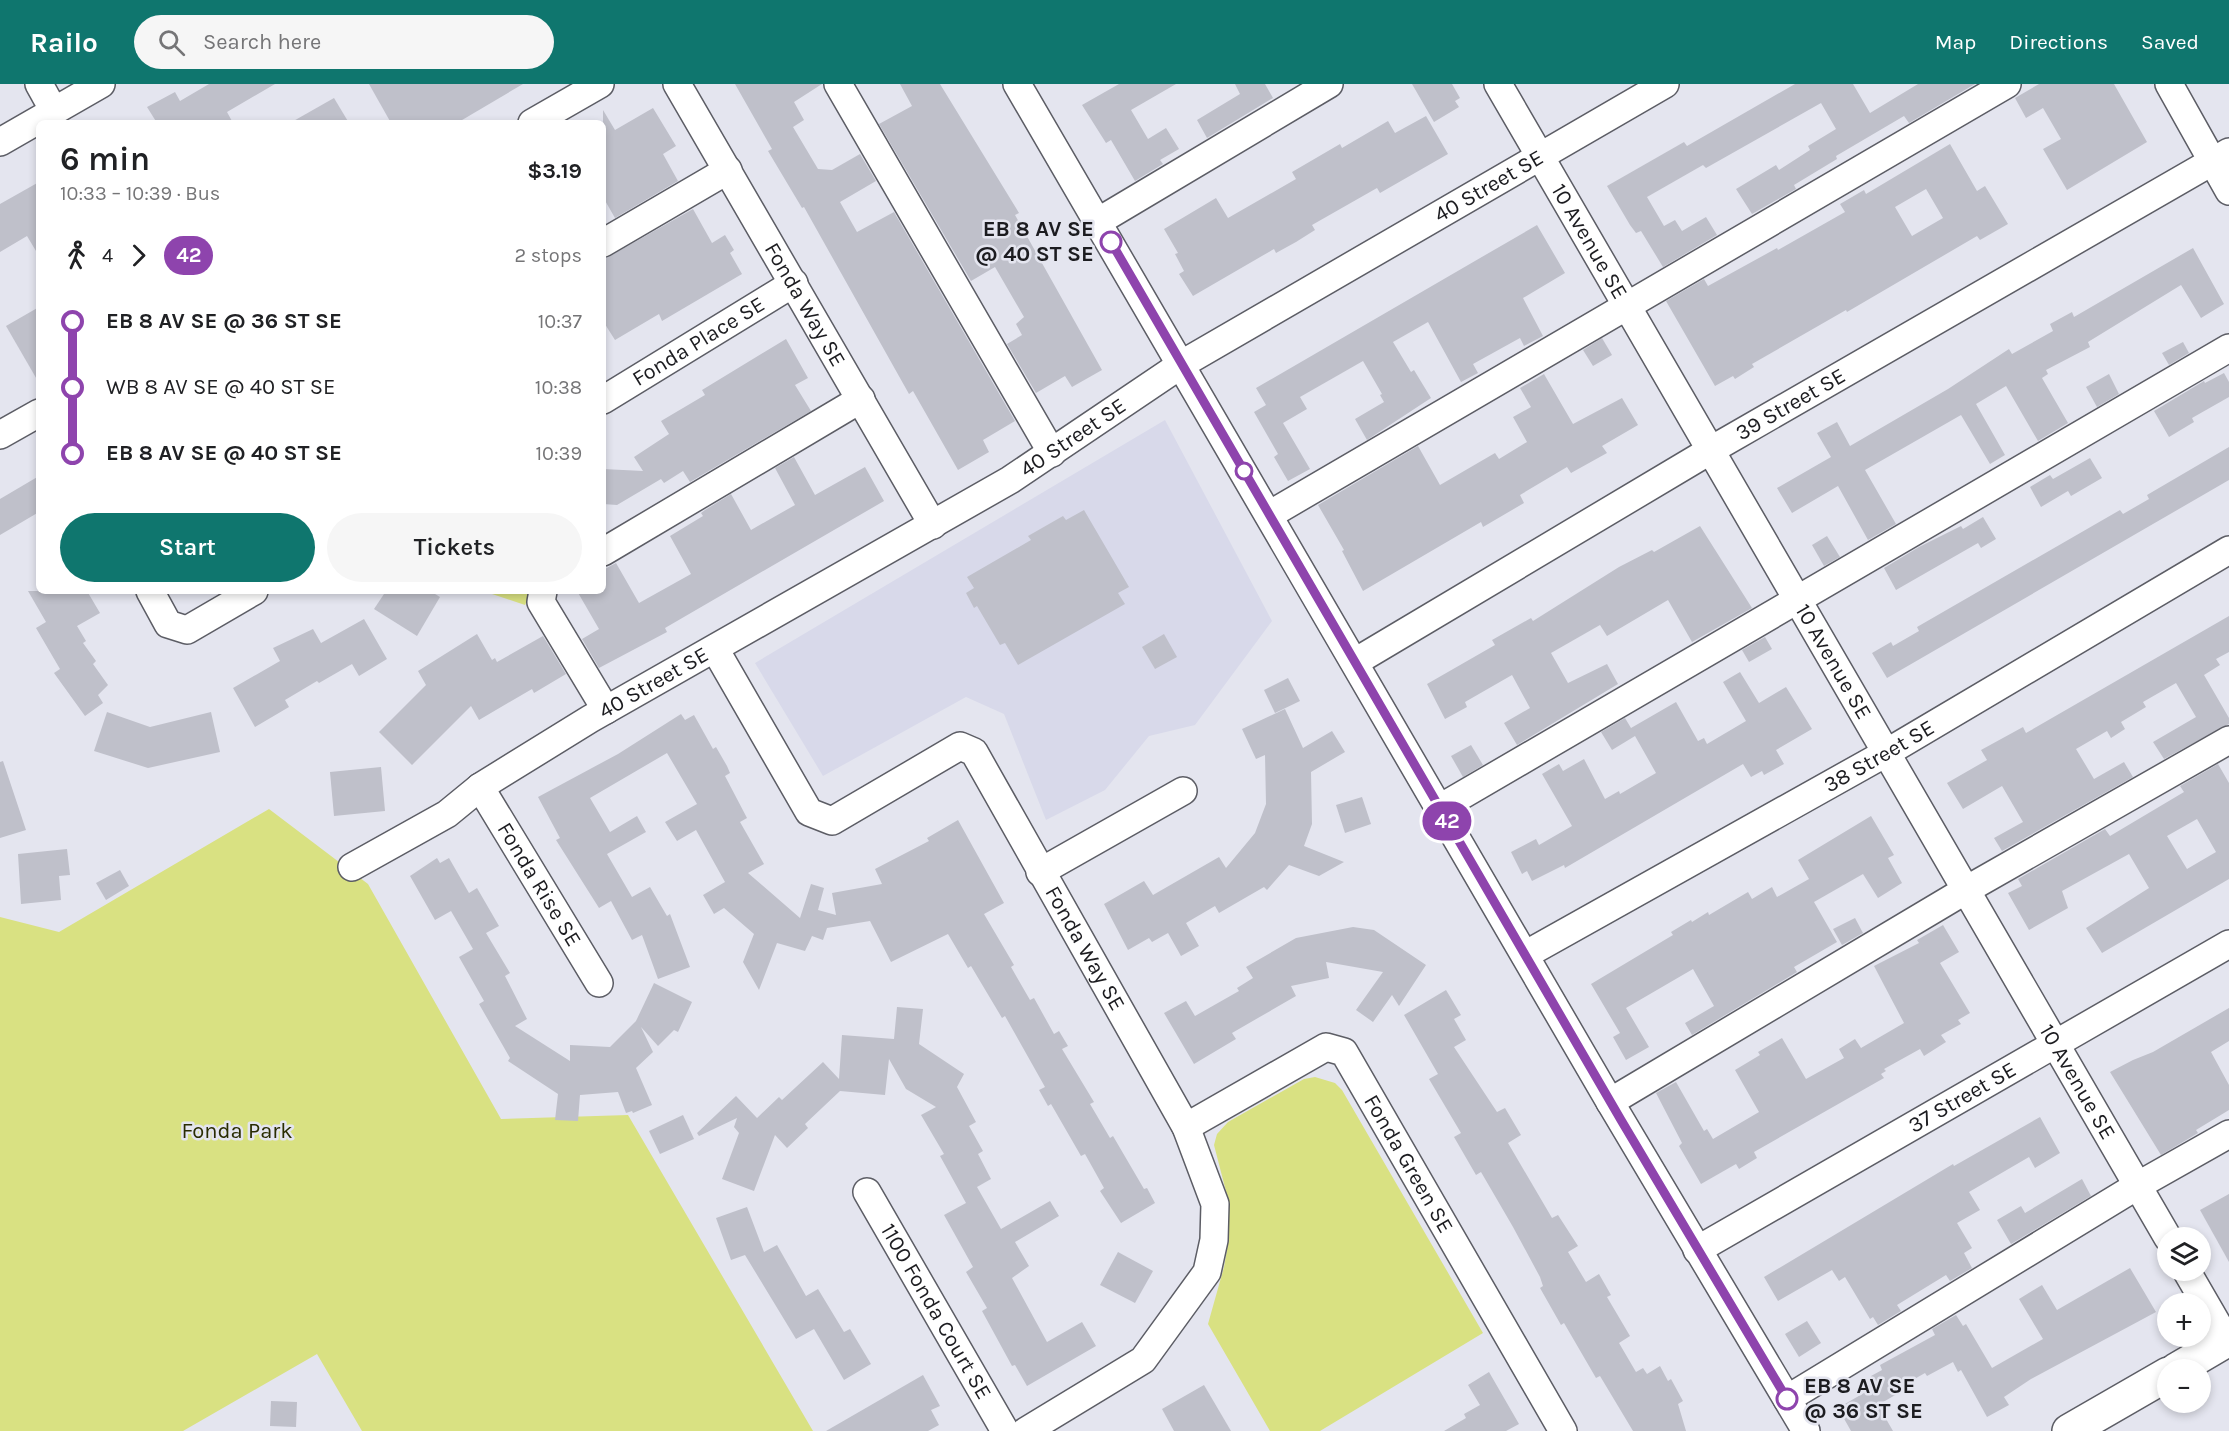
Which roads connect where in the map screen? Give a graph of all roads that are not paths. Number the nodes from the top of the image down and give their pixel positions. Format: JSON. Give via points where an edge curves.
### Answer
{"nodes":[{"id":1,"x":39,"y":84,"type":"edge"},
{"id":2,"x":101,"y":84,"type":"edge"},
{"id":3,"x":600,"y":84,"type":"edge"},
{"id":4,"x":676,"y":84,"type":"edge"},
{"id":5,"x":838,"y":84,"type":"edge"},
{"id":6,"x":1017,"y":84,"type":"edge"},
{"id":7,"x":1329,"y":84,"type":"edge"},
{"id":8,"x":1498,"y":84,"type":"edge"},
{"id":9,"x":1665,"y":84,"type":"edge"},
{"id":10,"x":2007,"y":84,"type":"edge"},
{"id":11,"x":2169,"y":84,"type":"edge"},
{"id":12,"x":54,"y":111,"type":"junction"},
{"id":13,"x":38,"y":120,"type":"edge"},
{"id":14,"x":537,"y":120,"type":"edge"},
{"id":15,"x":36,"y":121,"type":"edge"},
{"id":16,"x":0,"y":142,"type":"edge"},
{"id":17,"x":1540,"y":155,"type":"junction"},
{"id":18,"x":2221,"y":157,"type":"edge"},
{"id":19,"x":728,"y":170,"type":"junction"},
{"id":20,"x":2229,"y":190,"type":"edge"},
{"id":21,"x":1099,"y":221,"type":"junction"},
{"id":22,"x":606,"y":241,"type":"edge"},
{"id":23,"x":794,"y":283,"type":"junction"},
{"id":24,"x":1628,"y":306,"type":"junction"},
{"id":25,"x":2229,"y":348,"type":"edge"},
{"id":26,"x":1182,"y":364,"type":"junction"},
{"id":27,"x":606,"y":398,"type":"edge"},
{"id":28,"x":861,"y":399,"type":"junction"},
{"id":29,"x":36,"y":415,"type":"edge"},
{"id":30,"x":0,"y":435,"type":"edge"},
{"id":31,"x":1711,"y":450,"type":"junction"},
{"id":32,"x":1052,"y":453,"type":"junction"},
{"id":33,"x":1269,"y":515,"type":"junction"},
{"id":34,"x":933,"y":525,"type":"junction"},
{"id":35,"x":606,"y":550,"type":"edge"},
{"id":36,"x":2229,"y":550,"type":"edge"},
{"id":37,"x":152,"y":594,"type":"edge"},
{"id":38,"x":249,"y":594,"type":"edge"},
{"id":39,"x":542,"y":594,"type":"edge"},
{"id":40,"x":1797,"y":598,"type":"junction"},
{"id":41,"x":715,"y":649,"type":"junction"},
{"id":42,"x":1355,"y":662,"type":"junction"},
{"id":43,"x":606,"y":710,"type":"junction"},
{"id":44,"x":2229,"y":740,"type":"edge"},
{"id":45,"x":1886,"y":753,"type":"junction"},
{"id":46,"x":480,"y":787,"type":"junction"},
{"id":47,"x":1183,"y":791,"type":"dead end"},
{"id":48,"x":1440,"y":808,"type":"junction"},
{"id":49,"x":352,"y":867,"type":"dead end"},
{"id":50,"x":1040,"y":872,"type":"junction"},
{"id":51,"x":1966,"y":890,"type":"junction"},
{"id":52,"x":2229,"y":944,"type":"edge"},
{"id":53,"x":1525,"y":955,"type":"junction"},
{"id":54,"x":599,"y":983,"type":"dead end"},
{"id":55,"x":2055,"y":1044,"type":"junction"},
{"id":56,"x":1610,"y":1102,"type":"junction"},
{"id":57,"x":1186,"y":1127,"type":"junction"},
{"id":58,"x":2229,"y":1134,"type":"edge"},
{"id":59,"x":2138,"y":1186,"type":"junction"},
{"id":60,"x":867,"y":1192,"type":"dead end"},
{"id":61,"x":2162,"y":1227,"type":"edge"},
{"id":62,"x":1697,"y":1251,"type":"junction"},
{"id":63,"x":2193,"y":1281,"type":"edge"},
{"id":64,"x":2228,"y":1341,"type":"edge"},
{"id":65,"x":2196,"y":1359,"type":"edge"},
{"id":66,"x":2157,"y":1380,"type":"edge"},
{"id":67,"x":1787,"y":1399,"type":"junction"},
{"id":68,"x":1005,"y":1431,"type":"edge"},
{"id":69,"x":1026,"y":1431,"type":"edge"},
{"id":70,"x":1563,"y":1431,"type":"edge"},
{"id":71,"x":1806,"y":1431,"type":"edge"},
{"id":72,"x":2069,"y":1431,"type":"edge"}],
"edges":[{"from":1,"to":12,"type":"street"},
{"from":2,"to":12,"type":"street"},
{"from":3,"to":14,"type":"street"},
{"from":4,"to":19,"type":"street","name":"Fonda Way SE"},
{"from":5,"to":32,"type":"street"},
{"from":6,"to":21,"type":"street"},
{"from":7,"to":21,"type":"street"},
{"from":8,"to":17,"type":"street","name":"10 Avenue SE"},
{"from":9,"to":17,"type":"street","name":"40 Street SE"},
{"from":10,"to":24,"type":"street"},
{"from":11,"to":18,"type":"street"},
{"from":12,"to":13,"type":"street"},
{"from":15,"to":16,"type":"street"},
{"from":17,"to":24,"type":"street","name":"10 Avenue SE"},
{"from":17,"to":26,"type":"street","name":"40 Street SE"},
{"from":18,"to":20,"type":"street"},
{"from":18,"to":31,"type":"street","name":"39 Street SE"},
{"from":19,"to":22,"type":"street"},
{"from":19,"to":23,"type":"street","name":"Fonda Way SE"},
{"from":21,"to":26,"type":"street"},
{"from":23,"to":27,"type":"street","name":"Fonda Place SE"},
{"from":23,"to":28,"type":"street","name":"Fonda Way SE"},
{"from":24,"to":31,"type":"street","name":"10 Avenue SE"},
{"from":24,"to":33,"type":"street"},
{"from":25,"to":40,"type":"street"},
{"from":26,"to":32,"type":"street","name":"40 Street SE"},
{"from":26,"to":33,"type":"street"},
{"from":28,"to":34,"type":"street","name":"Fonda Way SE"},
{"from":28,"to":35,"type":"street"},
{"from":29,"to":30,"type":"street"},
{"from":31,"to":40,"type":"street","name":"10 Avenue SE"},
{"from":31,"to":42,"type":"street","name":"39 Street SE"},
{"from":32,"to":34,"type":"street","name":"40 Street SE"},
{"from":33,"to":42,"type":"street"},
{"from":34,"to":41,"type":"street","name":"40 Street SE"},
{"from":36,"to":45,"type":"street","name":"38 Street SE"},
{"from":37,"to":38,"type":"street","via":[[168,624],[187,630]]},
{"from":39,"to":43,"type":"street","via":[[541,602]]},
{"from":40,"to":45,"type":"street","name":"10 Avenue SE"},
{"from":40,"to":48,"type":"street"},
{"from":41,"to":43,"type":"street","name":"40 Street SE"},
{"from":41,"to":50,"type":"street","name":"Fonda Way SE","via":[[809,812],[832,821],[960,746],[974,752]]},
{"from":42,"to":48,"type":"street"},
{"from":43,"to":46,"type":"street","name":"40 Street SE"},
{"from":44,"to":51,"type":"street"},
{"from":45,"to":51,"type":"street","name":"10 Avenue SE"},
{"from":45,"to":53,"type":"street","name":"38 Street SE"},
{"from":46,"to":49,"type":"street","name":"40 Street SE","via":[[447,814]]},
{"from":46,"to":54,"type":"street","name":"Fonda Rise SE"},
{"from":47,"to":50,"type":"street"},
{"from":48,"to":53,"type":"street"},
{"from":50,"to":57,"type":"street","name":"Fonda Way SE"},
{"from":51,"to":55,"type":"street","name":"10 Avenue SE"},
{"from":51,"to":56,"type":"street"},
{"from":52,"to":55,"type":"street","name":"37 Street SE"},
{"from":53,"to":56,"type":"street"},
{"from":55,"to":59,"type":"street","name":"10 Avenue SE"},
{"from":55,"to":62,"type":"street","name":"37 Street SE"},
{"from":56,"to":62,"type":"street"},
{"from":57,"to":69,"type":"street","name":"Fonda Way SE","via":[[1215,1204],[1214,1240],[1207,1272],[1143,1360]]},
{"from":57,"to":70,"type":"street","name":"Fonda Green SE","via":[[1326,1047],[1344,1052]]},
{"from":58,"to":59,"type":"street"},
{"from":59,"to":61,"type":"street","name":"10 Avenue SE"},
{"from":59,"to":67,"type":"street"},
{"from":60,"to":68,"type":"street","name":"1100 Fonda Court SE"},
{"from":62,"to":67,"type":"street"},
{"from":63,"to":64,"type":"street"},
{"from":64,"to":65,"type":"main road"},
{"from":66,"to":72,"type":"main road"},
{"from":67,"to":71,"type":"street"}]}
